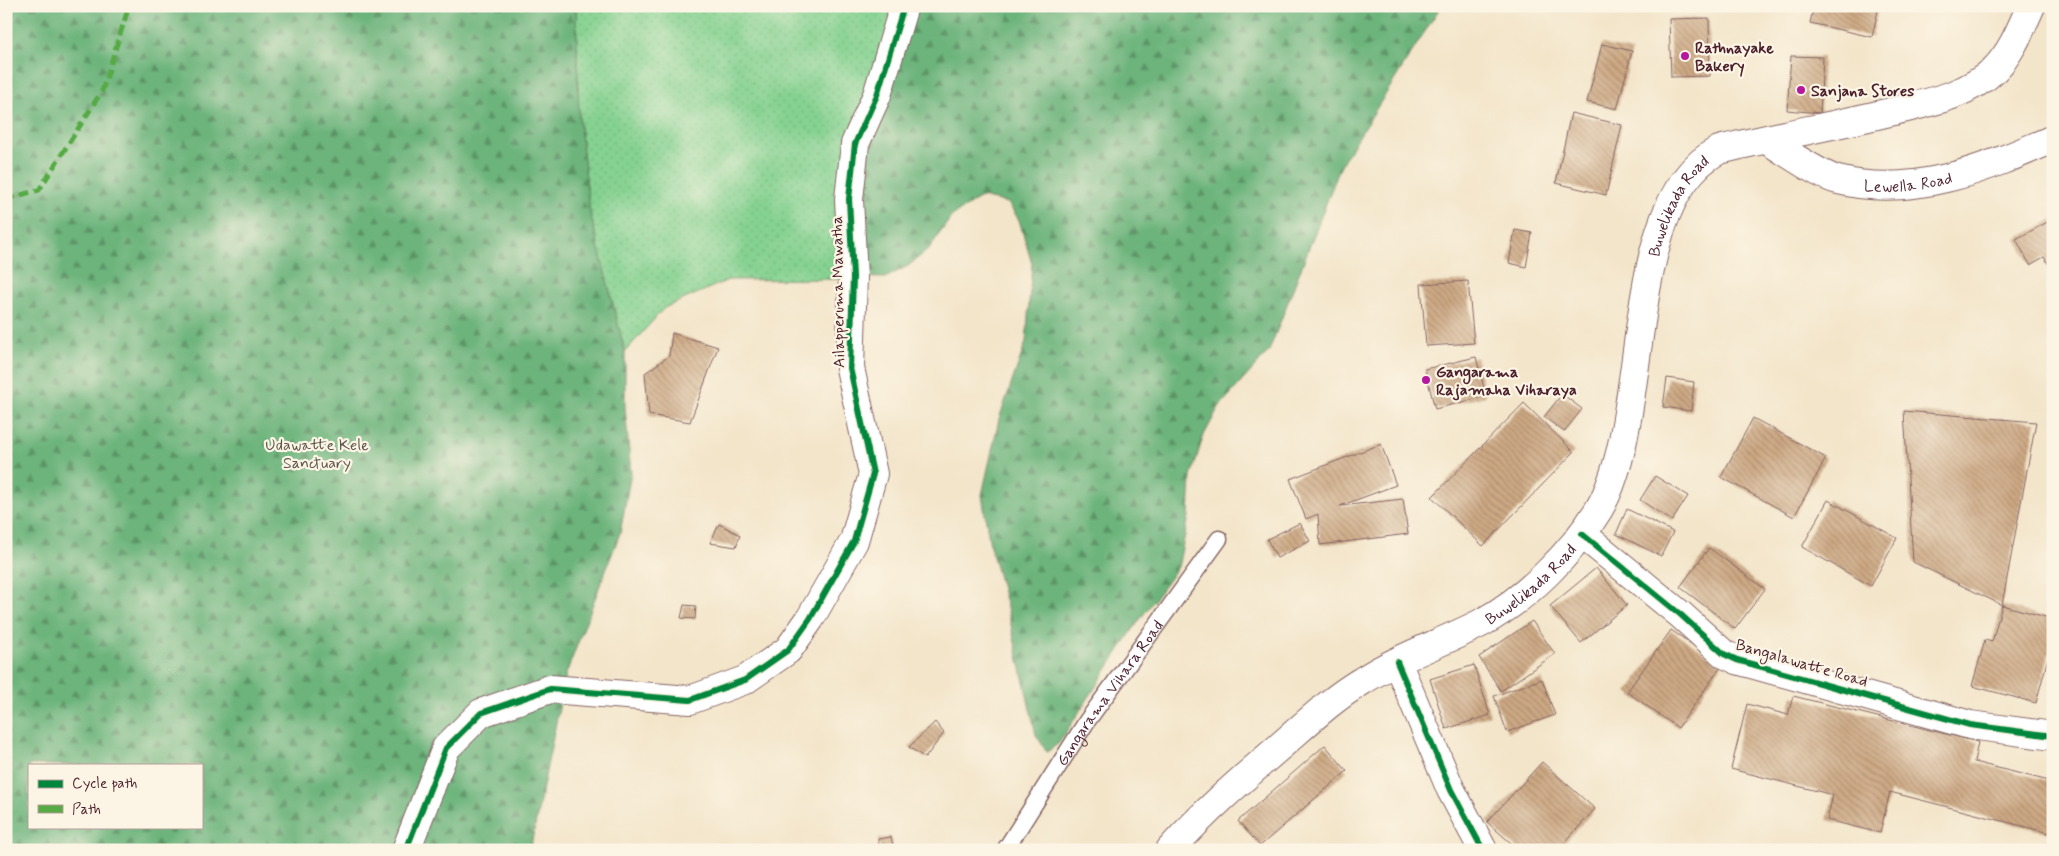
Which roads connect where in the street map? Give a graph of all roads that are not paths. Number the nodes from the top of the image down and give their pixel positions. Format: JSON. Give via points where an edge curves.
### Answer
{"nodes":[{"id":1,"x":904,"y":6,"type":"edge"},
{"id":2,"x":2031,"y":6,"type":"edge"},
{"id":3,"x":2053,"y":139,"type":"edge"},
{"id":4,"x":1768,"y":140,"type":"junction"},
{"id":5,"x":1582,"y":534,"type":"junction"},
{"id":6,"x":1219,"y":540,"type":"dead end"},
{"id":7,"x":1397,"y":662,"type":"junction"},
{"id":8,"x":2053,"y":736,"type":"edge"},
{"id":9,"x":406,"y":850,"type":"edge"},
{"id":10,"x":1006,"y":850,"type":"edge"},
{"id":11,"x":1170,"y":850,"type":"edge"},
{"id":12,"x":1483,"y":850,"type":"edge"}],
"edges":[{"from":1,"to":9,"type":"street","name":"Ailapperuma Mawatha","via":[[877,95],[855,144],[849,199],[853,277],[850,368],[873,474],[854,541],[810,619],[788,650],[745,680],[690,700],[550,689],[481,713],[446,748]]},
{"from":2,"to":4,"type":"street","name":"Buwelikada Road","via":[[2011,49],[1977,83],[1946,98]]},
{"from":3,"to":4,"type":"street","name":"Lewella Road","via":[[1937,182],[1897,186],[1837,180],[1797,160]]},
{"from":4,"to":5,"type":"street","name":"Buwelikada Road","via":[[1719,150],[1705,157],[1672,200],[1654,252],[1621,452],[1612,483]]},
{"from":5,"to":7,"type":"street","name":"Buwelikada Road","via":[[1564,557],[1483,622]]},
{"from":5,"to":8,"type":"street","name":"Bangalawatte Road","via":[[1644,583],[1724,654],[1737,660],[1970,725]]},
{"from":6,"to":10,"type":"lane","name":"Gangarama Vihara Road","via":[[1087,721]]},
{"from":7,"to":11,"type":"street","name":"Buwelikada Road","via":[[1332,700],[1219,800]]},
{"from":7,"to":12,"type":"street","via":[[1451,790]]}]}
